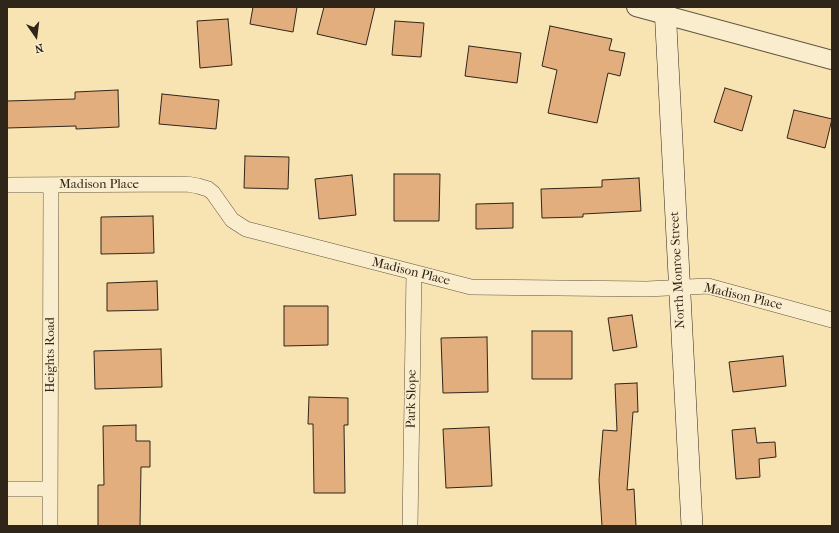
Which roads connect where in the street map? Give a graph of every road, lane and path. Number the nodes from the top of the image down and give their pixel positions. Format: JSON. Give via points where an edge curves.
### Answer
{"nodes":[{"id":1,"x":636,"y":7,"type":"edge"},
{"id":2,"x":665,"y":11,"type":"edge"},
{"id":3,"x":832,"y":60,"type":"edge"},
{"id":4,"x":7,"y":185,"type":"edge"},
{"id":5,"x":51,"y":185,"type":"junction"},
{"id":6,"x":414,"y":273,"type":"junction"},
{"id":7,"x":679,"y":287,"type":"junction"},
{"id":8,"x":832,"y":320,"type":"edge"},
{"id":9,"x":7,"y":489,"type":"edge"},
{"id":10,"x":50,"y":489,"type":"junction"},
{"id":11,"x":50,"y":526,"type":"edge"},
{"id":12,"x":410,"y":526,"type":"edge"},
{"id":13,"x":692,"y":526,"type":"edge"}],
"edges":[{"from":1,"to":2,"type":"street"},
{"from":2,"to":3,"type":"street"},
{"from":2,"to":7,"type":"main road","name":"North Monroe Street"},
{"from":4,"to":5,"type":"street","name":"Madison Place"},
{"from":5,"to":6,"type":"street","name":"Madison Place","via":[[198,186],[213,193],[232,220],[246,228]]},
{"from":5,"to":10,"type":"street","name":"Heights Road"},
{"from":6,"to":7,"type":"street","name":"Madison Place","via":[[471,287]]},
{"from":6,"to":12,"type":"street","name":"Park Slope"},
{"from":7,"to":8,"type":"street","name":"Madison Place","via":[[708,286]]},
{"from":7,"to":13,"type":"main road","name":"North Monroe Street"},
{"from":9,"to":10,"type":"street"},
{"from":10,"to":11,"type":"street","name":"Heights Road"}]}
